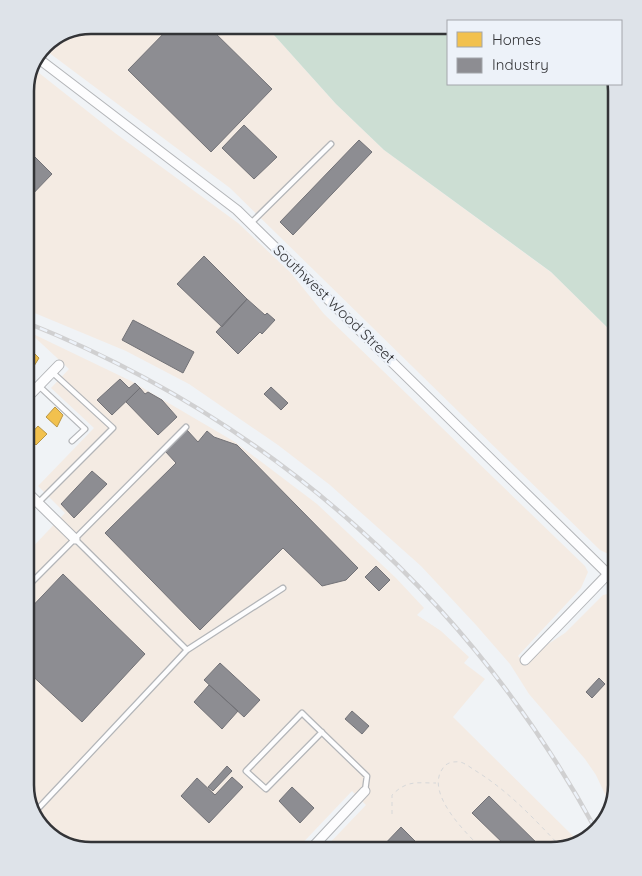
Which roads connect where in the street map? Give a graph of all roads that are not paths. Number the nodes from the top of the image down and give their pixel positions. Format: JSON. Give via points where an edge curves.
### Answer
{"nodes":[{"id":1,"x":43,"y":62,"type":"edge"},
{"id":2,"x":331,"y":144,"type":"dead end"},
{"id":3,"x":251,"y":223,"type":"junction"},
{"id":4,"x":56,"y":368,"type":"joint"},
{"id":5,"x":39,"y":386,"type":"junction"},
{"id":6,"x":34,"y":391,"type":"edge"},
{"id":7,"x":186,"y":427,"type":"dead end"},
{"id":8,"x":72,"y":441,"type":"dead end"},
{"id":9,"x":36,"y":501,"type":"joint"},
{"id":10,"x":75,"y":538,"type":"junction"},
{"id":11,"x":34,"y":580,"type":"edge"},
{"id":12,"x":283,"y":588,"type":"dead end"},
{"id":13,"x":187,"y":650,"type":"junction"},
{"id":14,"x":525,"y":660,"type":"dead end"},
{"id":15,"x":322,"y":732,"type":"junction"},
{"id":16,"x":365,"y":791,"type":"joint"},
{"id":17,"x":38,"y":808,"type":"edge"},
{"id":18,"x":317,"y":842,"type":"edge"}],
"edges":[{"from":1,"to":3,"type":"street","name":"Southwest Wood Street"},
{"from":2,"to":3,"type":"lane"},
{"from":3,"to":14,"type":"street","name":"Southwest Wood Street","via":[[608,574]]},
{"from":4,"to":5,"type":"street"},
{"from":4,"to":9,"type":"lane","via":[[113,428]]},
{"from":5,"to":6,"type":"street"},
{"from":5,"to":8,"type":"lane","via":[[85,429]]},
{"from":7,"to":10,"type":"lane"},
{"from":9,"to":10,"type":"street"},
{"from":10,"to":11,"type":"lane"},
{"from":10,"to":13,"type":"lane"},
{"from":12,"to":13,"type":"lane"},
{"from":13,"to":17,"type":"lane"},
{"from":15,"to":15,"type":"lane","via":[[302,713],[246,771],[266,789]]},
{"from":15,"to":16,"type":"lane","via":[[367,776]]},
{"from":16,"to":18,"type":"street"}]}
